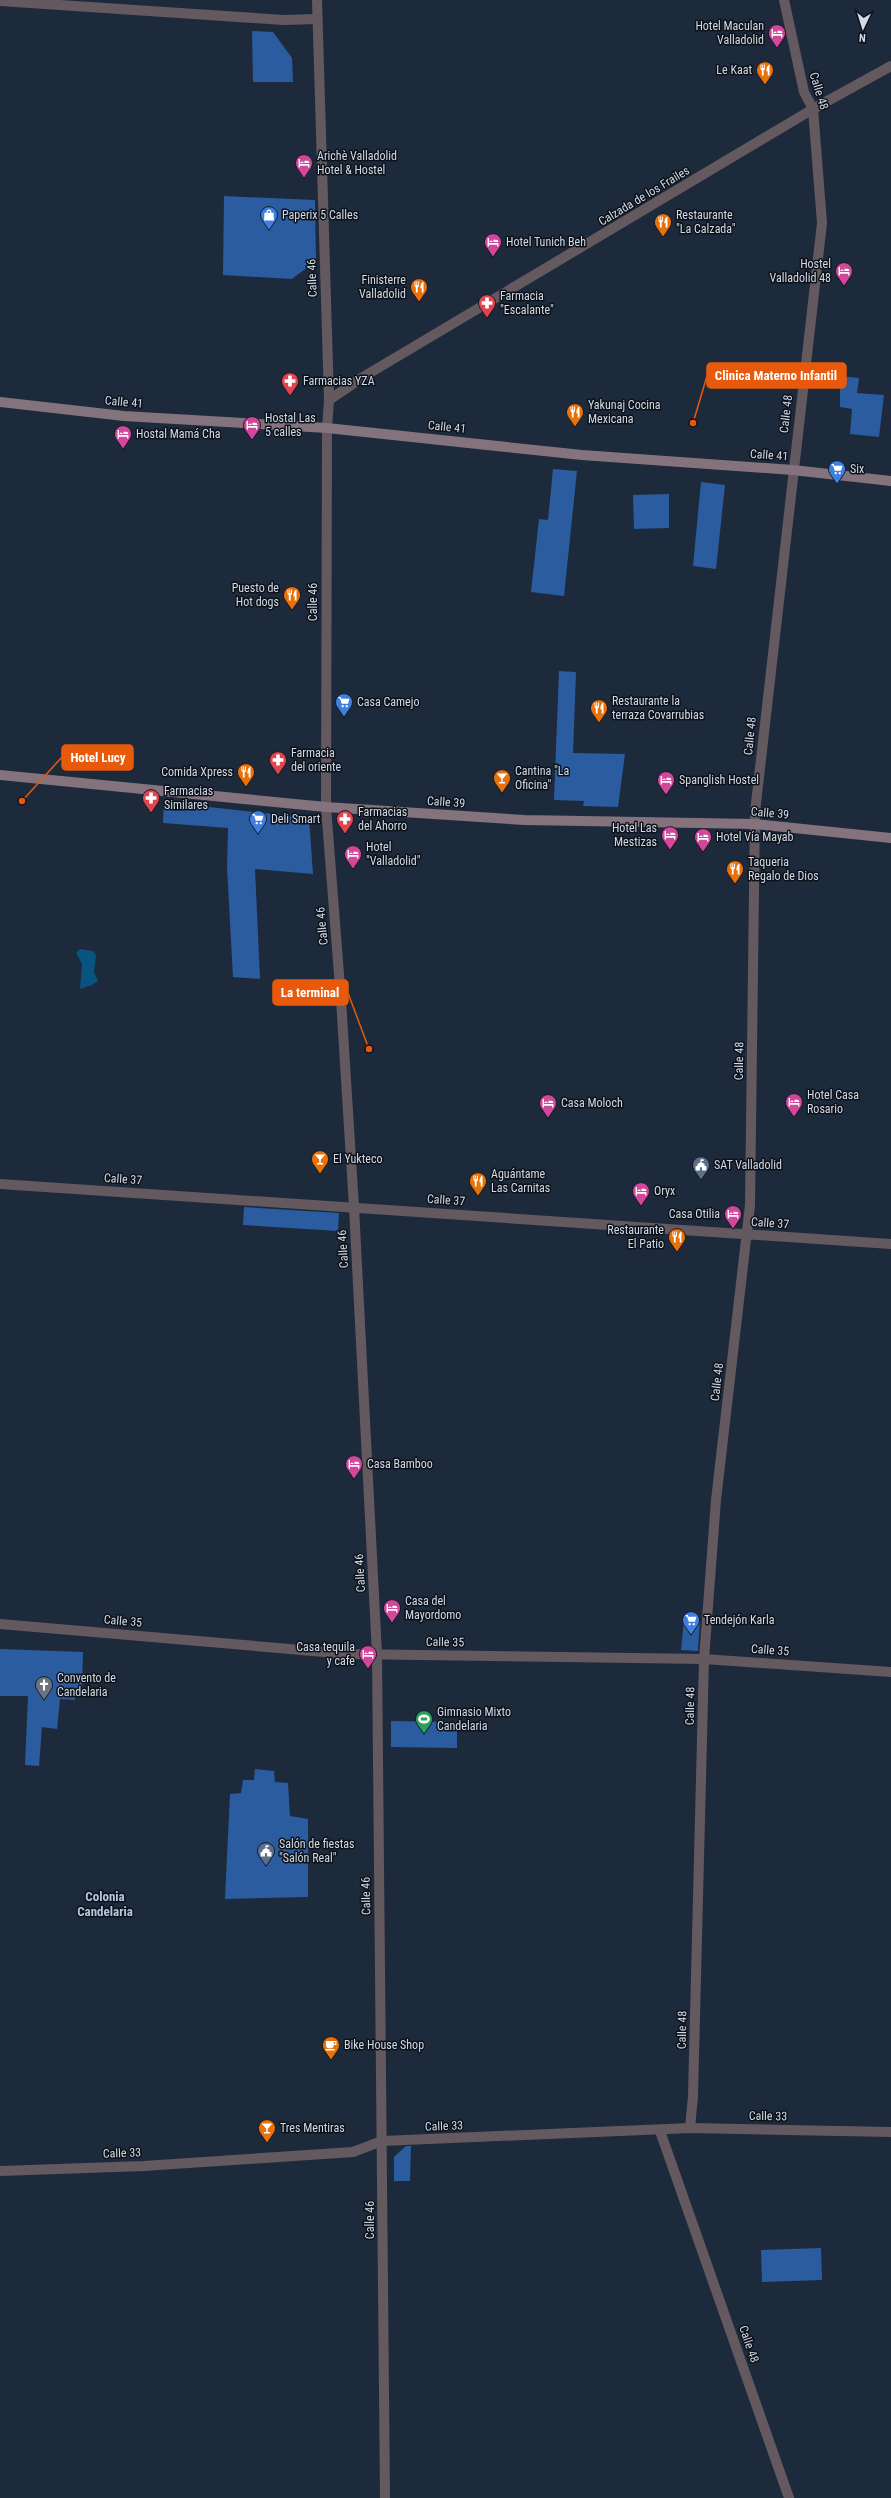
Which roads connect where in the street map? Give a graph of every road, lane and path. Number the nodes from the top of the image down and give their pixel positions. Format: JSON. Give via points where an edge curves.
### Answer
{"nodes":[{"id":1,"x":317,"y":0,"type":"edge"},
{"id":2,"x":784,"y":0,"type":"edge"},
{"id":3,"x":0,"y":1,"type":"edge"},
{"id":4,"x":316,"y":19,"type":"junction"},
{"id":5,"x":891,"y":66,"type":"edge"},
{"id":6,"x":813,"y":109,"type":"junction"},
{"id":7,"x":329,"y":400,"type":"junction"},
{"id":8,"x":0,"y":402,"type":"edge"},
{"id":9,"x":327,"y":428,"type":"junction"},
{"id":10,"x":793,"y":470,"type":"junction"},
{"id":11,"x":891,"y":481,"type":"edge"},
{"id":12,"x":0,"y":775,"type":"edge"},
{"id":13,"x":326,"y":807,"type":"junction"},
{"id":14,"x":755,"y":824,"type":"junction"},
{"id":15,"x":891,"y":838,"type":"edge"},
{"id":16,"x":0,"y":1184,"type":"edge"},
{"id":17,"x":354,"y":1207,"type":"junction"},
{"id":18,"x":748,"y":1234,"type":"junction"},
{"id":19,"x":891,"y":1244,"type":"edge"},
{"id":20,"x":0,"y":1624,"type":"edge"},
{"id":21,"x":377,"y":1654,"type":"junction"},
{"id":22,"x":704,"y":1659,"type":"junction"},
{"id":23,"x":891,"y":1672,"type":"edge"},
{"id":24,"x":690,"y":2128,"type":"junction"},
{"id":25,"x":660,"y":2131,"type":"junction"},
{"id":26,"x":891,"y":2132,"type":"edge"},
{"id":27,"x":382,"y":2141,"type":"junction"},
{"id":28,"x":0,"y":2171,"type":"edge"},
{"id":29,"x":385,"y":2498,"type":"edge"},
{"id":30,"x":789,"y":2498,"type":"edge"}],
"edges":[{"from":1,"to":4,"type":"street","name":"Calle 46"},
{"from":2,"to":6,"type":"street","name":"Calle 48","via":[[804,92]]},
{"from":3,"to":4,"type":"street","via":[[284,20]]},
{"from":4,"to":7,"type":"street","name":"Calle 46"},
{"from":5,"to":6,"type":"street","name":"Calzada de los Frailes"},
{"from":6,"to":7,"type":"street","name":"Calzada de los Frailes","via":[[363,377]]},
{"from":6,"to":10,"type":"street","name":"Calle 48","via":[[822,223]]},
{"from":7,"to":9,"type":"street","name":"Calle 46"},
{"from":8,"to":9,"type":"main road","name":"Calle 41","via":[[124,416]]},
{"from":9,"to":10,"type":"main road","name":"Calle 41","via":[[582,455]]},
{"from":9,"to":13,"type":"street","name":"Calle 46"},
{"from":10,"to":11,"type":"main road","name":"Calle 41"},
{"from":10,"to":14,"type":"street","name":"Calle 48"},
{"from":12,"to":13,"type":"main road","name":"Calle 39"},
{"from":13,"to":14,"type":"main road","name":"Calle 39","via":[[524,820]]},
{"from":13,"to":17,"type":"street","name":"Calle 46","via":[[342,1000]]},
{"from":14,"to":15,"type":"main road","name":"Calle 39"},
{"from":14,"to":18,"type":"street","name":"Calle 48"},
{"from":16,"to":17,"type":"street","name":"Calle 37"},
{"from":17,"to":18,"type":"street","name":"Calle 37"},
{"from":17,"to":21,"type":"street","name":"Calle 46"},
{"from":18,"to":19,"type":"street","name":"Calle 37"},
{"from":18,"to":22,"type":"street","name":"Calle 48","via":[[716,1500]]},
{"from":20,"to":21,"type":"street","name":"Calle 35","via":[[348,1654]]},
{"from":21,"to":22,"type":"street","name":"Calle 35"},
{"from":21,"to":27,"type":"street","name":"Calle 46"},
{"from":22,"to":23,"type":"street","name":"Calle 35"},
{"from":22,"to":24,"type":"street","name":"Calle 48","via":[[693,2096]]},
{"from":24,"to":25,"type":"street","name":"Calle 33"},
{"from":24,"to":26,"type":"street","name":"Calle 33"},
{"from":25,"to":27,"type":"street","name":"Calle 33"},
{"from":25,"to":30,"type":"street","name":"Calle 48"},
{"from":27,"to":28,"type":"street","name":"Calle 33","via":[[352,2152],[144,2166]]},
{"from":27,"to":29,"type":"street","name":"Calle 46"}]}
